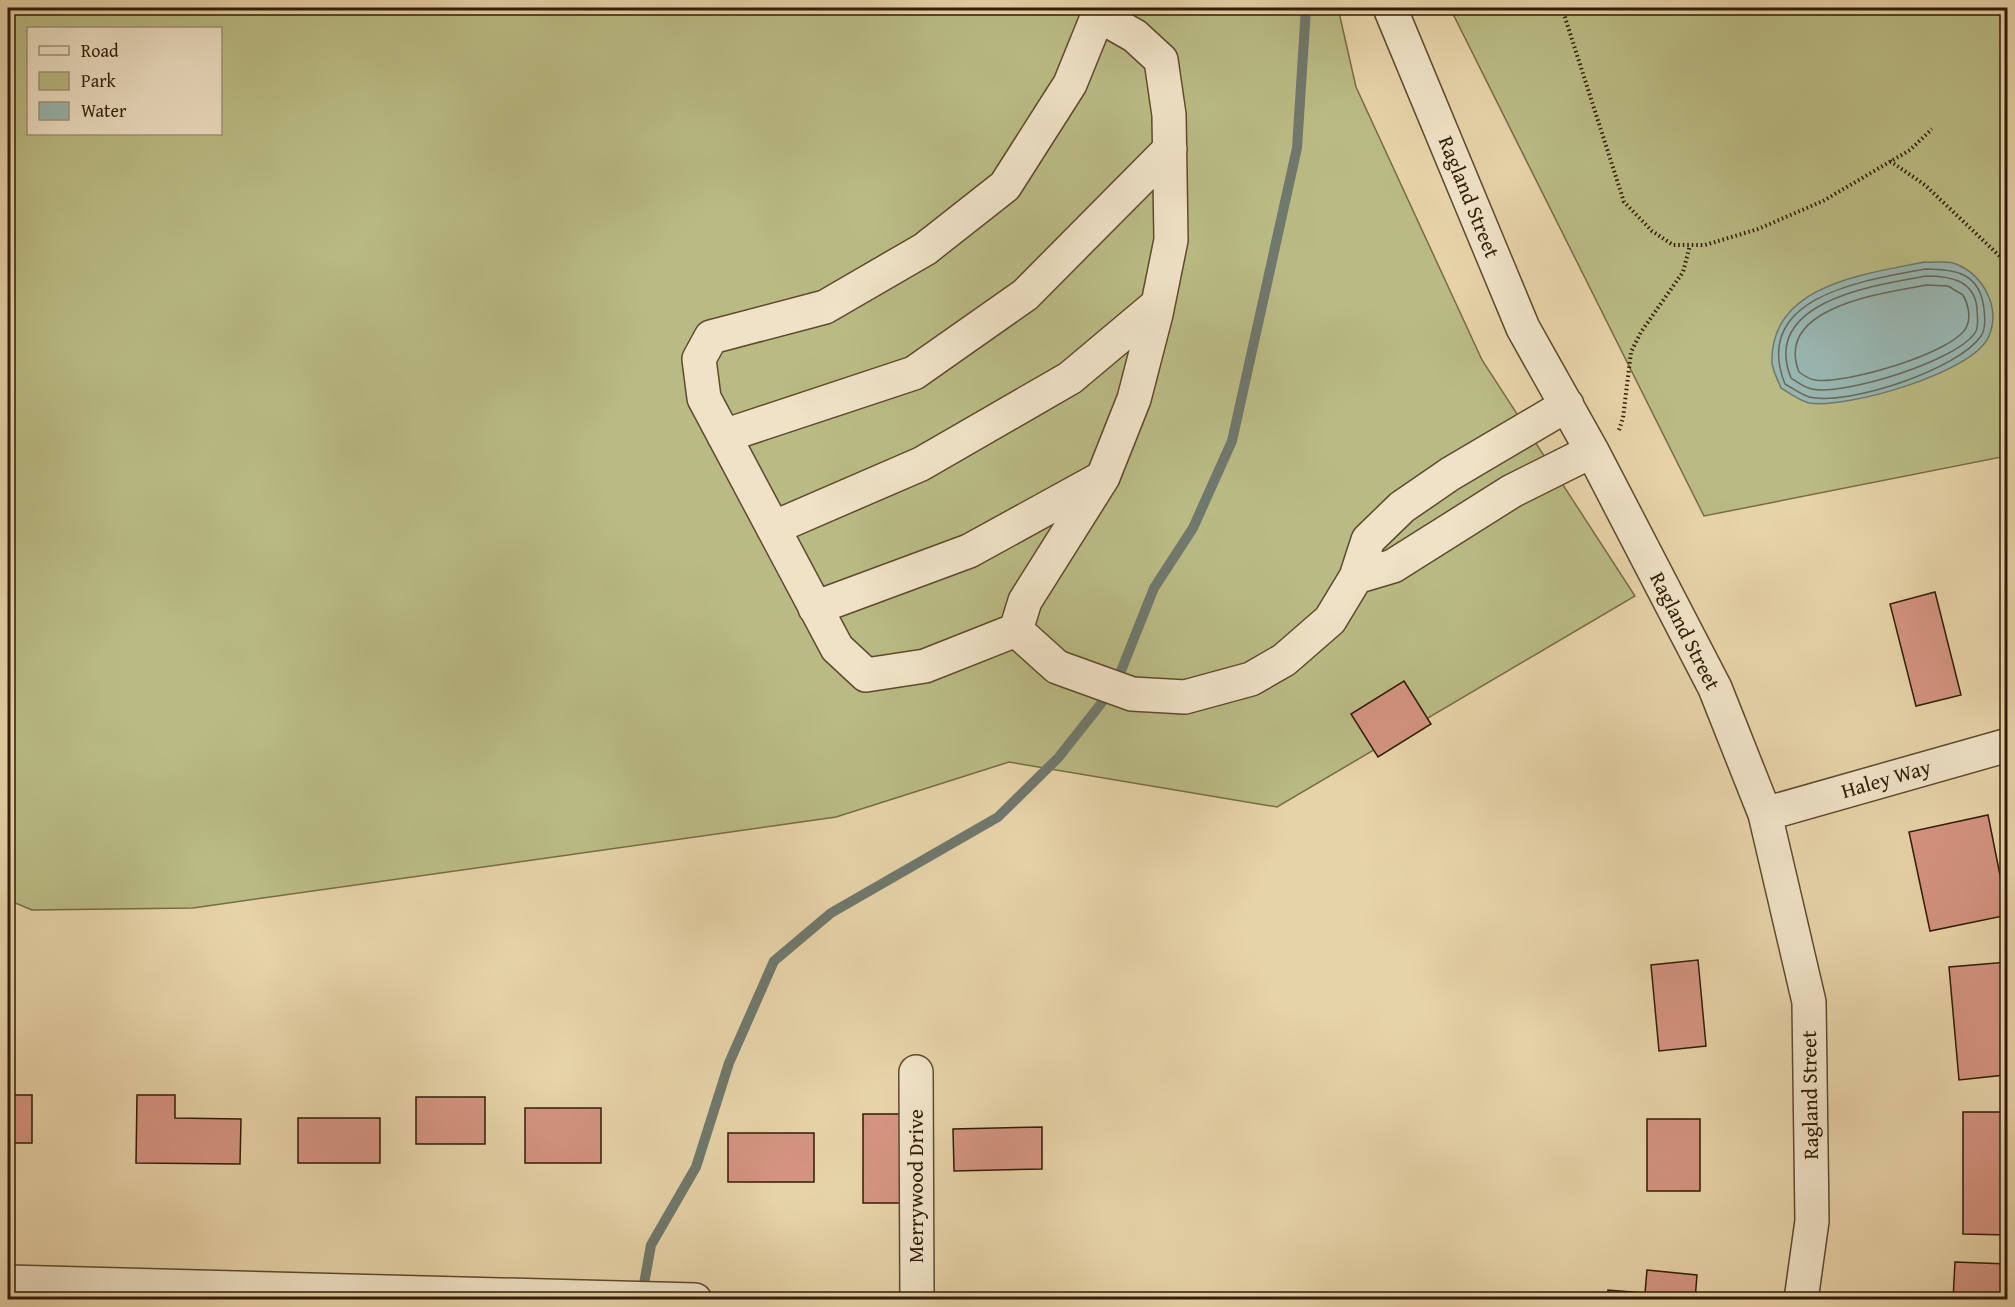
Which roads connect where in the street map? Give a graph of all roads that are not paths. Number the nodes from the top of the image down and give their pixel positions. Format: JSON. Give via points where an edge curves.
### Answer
{"nodes":[{"id":1,"x":1390,"y":8,"type":"edge"},
{"id":2,"x":1098,"y":11,"type":"edge"},
{"id":3,"x":1170,"y":149,"type":"junction"},
{"id":4,"x":1157,"y":305,"type":"junction"},
{"id":5,"x":1567,"y":405,"type":"junction"},
{"id":6,"x":724,"y":436,"type":"junction"},
{"id":7,"x":1592,"y":451,"type":"junction"},
{"id":8,"x":1103,"y":477,"type":"junction"},
{"id":9,"x":773,"y":528,"type":"junction"},
{"id":10,"x":1356,"y":577,"type":"junction"},
{"id":11,"x":815,"y":608,"type":"junction"},
{"id":12,"x":1016,"y":630,"type":"junction"},
{"id":13,"x":2007,"y":745,"type":"edge"},
{"id":14,"x":1765,"y":814,"type":"junction"},
{"id":15,"x":916,"y":1072,"type":"dead end"},
{"id":16,"x":8,"y":1281,"type":"edge"},
{"id":17,"x":173,"y":1292,"type":"edge"},
{"id":18,"x":695,"y":1299,"type":"edge"},
{"id":19,"x":917,"y":1299,"type":"edge"},
{"id":20,"x":1801,"y":1299,"type":"edge"}],
"edges":[{"from":1,"to":5,"type":"street","name":"Ragland Street","via":[[1523,328]]},
{"from":2,"to":3,"type":"street","via":[[1161,60]]},
{"from":2,"to":6,"type":"street","via":[[1070,84],[1005,186],[925,249],[825,307],[711,337],[699,359],[704,398]]},
{"from":3,"to":4,"type":"street","via":[[1171,240]]},
{"from":3,"to":6,"type":"street","via":[[1026,295],[914,373]]},
{"from":4,"to":8,"type":"street","via":[[1134,399]]},
{"from":4,"to":9,"type":"street","via":[[1070,378],[921,464]]},
{"from":5,"to":7,"type":"street","name":"Ragland Street"},
{"from":5,"to":10,"type":"street","via":[[1402,507],[1368,540]]},
{"from":6,"to":9,"type":"street"},
{"from":7,"to":10,"type":"street","via":[[1512,491],[1393,566]]},
{"from":7,"to":14,"type":"street","name":"Ragland Street","via":[[1715,688]]},
{"from":8,"to":11,"type":"street","via":[[969,551]]},
{"from":8,"to":12,"type":"street","via":[[1024,601]]},
{"from":9,"to":11,"type":"street"},
{"from":10,"to":12,"type":"street","via":[[1330,620],[1284,660],[1251,679],[1185,697],[1132,694],[1057,667]]},
{"from":11,"to":12,"type":"street","via":[[837,648],[866,675],[925,666]]},
{"from":13,"to":14,"type":"street","name":"Haley Way"},
{"from":14,"to":20,"type":"street","name":"Ragland Street","via":[[1809,1002],[1812,1221]]},
{"from":15,"to":19,"type":"street","name":"Merrywood Drive"},
{"from":16,"to":17,"type":"street"},
{"from":17,"to":18,"type":"street"}]}
